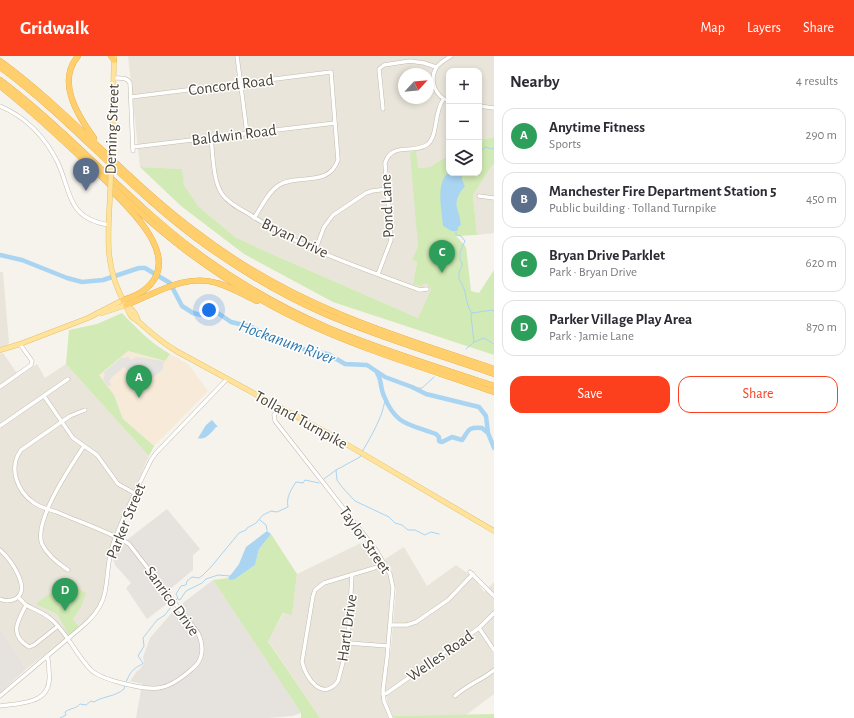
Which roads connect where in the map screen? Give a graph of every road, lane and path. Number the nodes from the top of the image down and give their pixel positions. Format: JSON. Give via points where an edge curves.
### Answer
{"nodes":[{"id":1,"x":78,"y":56,"type":"edge"},
{"id":2,"x":237,"y":56,"type":"edge"},
{"id":3,"x":451,"y":56,"type":"edge"},
{"id":4,"x":113,"y":57,"type":"edge"},
{"id":5,"x":0,"y":61,"type":"edge"},
{"id":6,"x":0,"y":67,"type":"edge"},
{"id":7,"x":436,"y":67,"type":"junction"},
{"id":8,"x":114,"y":78,"type":"junction"},
{"id":9,"x":0,"y":80,"type":"edge"},
{"id":10,"x":241,"y":83,"type":"junction"},
{"id":11,"x":0,"y":86,"type":"edge"},
{"id":12,"x":131,"y":97,"type":"junction"},
{"id":13,"x":443,"y":100,"type":"junction"},
{"id":14,"x":446,"y":100,"type":"edge"},
{"id":15,"x":0,"y":106,"type":"edge"},
{"id":16,"x":482,"y":106,"type":"edge"},
{"id":17,"x":494,"y":108,"type":"edge"},
{"id":18,"x":383,"y":109,"type":"dead end"},
{"id":19,"x":335,"y":123,"type":"junction"},
{"id":20,"x":247,"y":133,"type":"junction"},
{"id":21,"x":211,"y":138,"type":"junction"},
{"id":22,"x":102,"y":149,"type":"junction"},
{"id":23,"x":97,"y":172,"type":"junction"},
{"id":24,"x":387,"y":189,"type":"junction"},
{"id":25,"x":479,"y":196,"type":"dead end"},
{"id":26,"x":494,"y":198,"type":"edge"},
{"id":27,"x":254,"y":218,"type":"junction"},
{"id":28,"x":109,"y":225,"type":"junction"},
{"id":29,"x":315,"y":250,"type":"junction"},
{"id":30,"x":378,"y":274,"type":"junction"},
{"id":31,"x":427,"y":289,"type":"dead end"},
{"id":32,"x":125,"y":303,"type":"junction"},
{"id":33,"x":290,"y":315,"type":"junction"},
{"id":34,"x":20,"y":344,"type":"junction"},
{"id":35,"x":0,"y":350,"type":"edge"},
{"id":36,"x":494,"y":368,"type":"edge"},
{"id":37,"x":494,"y":374,"type":"edge"},
{"id":38,"x":68,"y":379,"type":"dead end"},
{"id":39,"x":227,"y":379,"type":"junction"},
{"id":40,"x":494,"y":386,"type":"edge"},
{"id":41,"x":0,"y":387,"type":"edge"},
{"id":42,"x":494,"y":392,"type":"edge"},
{"id":43,"x":44,"y":396,"type":"junction"},
{"id":44,"x":280,"y":408,"type":"junction"},
{"id":45,"x":85,"y":410,"type":"dead end"},
{"id":46,"x":62,"y":422,"type":"junction"},
{"id":47,"x":0,"y":426,"type":"edge"},
{"id":48,"x":84,"y":446,"type":"junction"},
{"id":49,"x":136,"y":494,"type":"junction"},
{"id":50,"x":48,"y":509,"type":"junction"},
{"id":51,"x":494,"y":531,"type":"edge"},
{"id":52,"x":116,"y":537,"type":"junction"},
{"id":53,"x":0,"y":550,"type":"edge"},
{"id":54,"x":385,"y":563,"type":"junction"},
{"id":55,"x":68,"y":570,"type":"dead end"},
{"id":56,"x":352,"y":574,"type":"junction"},
{"id":57,"x":494,"y":596,"type":"edge"},
{"id":58,"x":18,"y":597,"type":"junction"},
{"id":59,"x":0,"y":599,"type":"edge"},
{"id":60,"x":26,"y":605,"type":"junction"},
{"id":61,"x":494,"y":613,"type":"edge"},
{"id":62,"x":390,"y":625,"type":"junction"},
{"id":63,"x":58,"y":626,"type":"junction"},
{"id":64,"x":479,"y":628,"type":"junction"},
{"id":65,"x":68,"y":639,"type":"junction"},
{"id":66,"x":348,"y":643,"type":"junction"},
{"id":67,"x":388,"y":646,"type":"junction"},
{"id":68,"x":494,"y":650,"type":"edge"},
{"id":69,"x":47,"y":656,"type":"junction"},
{"id":70,"x":494,"y":670,"type":"edge"},
{"id":71,"x":383,"y":694,"type":"junction"},
{"id":72,"x":0,"y":696,"type":"edge"},
{"id":73,"x":456,"y":696,"type":"dead end"},
{"id":74,"x":0,"y":706,"type":"edge"},
{"id":75,"x":391,"y":718,"type":"edge"}],
"edges":[{"from":1,"to":22,"type":"highway","via":[[70,73],[71,96],[80,118]]},
{"from":2,"to":10,"type":"street"},
{"from":3,"to":7,"type":"street"},
{"from":4,"to":8,"type":"main road","name":"Deming Street"},
{"from":5,"to":22,"type":"highway","via":[[49,99]]},
{"from":6,"to":37,"type":"highway","via":[[46,104],[170,218],[250,274],[301,302],[348,323]]},
{"from":7,"to":13,"type":"street","via":[[433,85]]},
{"from":7,"to":18,"type":"street","via":[[424,62],[410,61],[384,64],[379,70]]},
{"from":8,"to":12,"type":"street","via":[[128,81]]},
{"from":8,"to":28,"type":"main road","name":"Deming Street","bridge":true},
{"from":9,"to":40,"type":"highway","via":[[52,123],[161,224],[242,283],[293,312],[340,333]]},
{"from":10,"to":12,"type":"street","name":"Concord Road"},
{"from":10,"to":19,"type":"street","name":"Concord Road","via":[[331,72]]},
{"from":10,"to":20,"type":"street"},
{"from":11,"to":23,"type":"highway"},
{"from":12,"to":21,"type":"street","name":"Baldwin Road","via":[[133,149]]},
{"from":13,"to":14,"type":"street"},
{"from":13,"to":24,"type":"street","name":"Pond Lane","via":[[436,116],[434,134],[427,144],[414,149],[397,150],[387,157]]},
{"from":15,"to":28,"type":"street","via":[[28,124],[46,142],[58,164],[72,202],[78,210],[90,220]]},
{"from":16,"to":17,"type":"street"},
{"from":19,"to":20,"type":"street","name":"Baldwin Road"},
{"from":19,"to":27,"type":"street","via":[[338,160],[336,167],[325,176],[277,186]]},
{"from":20,"to":21,"type":"street","name":"Baldwin Road"},
{"from":21,"to":27,"type":"street","name":"Bryan Drive","via":[[216,179],[223,195]]},
{"from":22,"to":36,"type":"highway","via":[[185,224],[270,280],[354,320]]},
{"from":23,"to":32,"type":"highway","via":[[153,239],[158,254],[158,270],[154,279],[143,291]]},
{"from":23,"to":33,"type":"highway","via":[[147,219],[191,254],[239,287]]},
{"from":24,"to":29,"type":"street","via":[[366,193],[333,215],[324,227]]},
{"from":24,"to":30,"type":"street","name":"Pond Lane","via":[[391,240]]},
{"from":25,"to":26,"type":"street"},
{"from":27,"to":29,"type":"street","name":"Bryan Drive","via":[[280,234]]},
{"from":28,"to":32,"type":"main road","name":"Tolland Turnpike","via":[[111,271]]},
{"from":29,"to":30,"type":"street","name":"Bryan Drive"},
{"from":30,"to":31,"type":"street","name":"Bryan Drive","via":[[420,290]]},
{"from":32,"to":33,"type":"highway","via":[[177,284],[198,280],[217,282]]},
{"from":32,"to":34,"type":"main road","via":[[112,311]]},
{"from":32,"to":39,"type":"main road","name":"Tolland Turnpike","via":[[132,318],[165,344]]},
{"from":33,"to":42,"type":"highway","via":[[359,345]]},
{"from":34,"to":35,"type":"main road"},
{"from":34,"to":41,"type":"street","via":[[32,363]]},
{"from":38,"to":43,"type":"street"},
{"from":39,"to":44,"type":"main road","name":"Tolland Turnpike"},
{"from":39,"to":49,"type":"street","name":"Parker Street","via":[[156,453]]},
{"from":43,"to":46,"type":"street"},
{"from":43,"to":47,"type":"street"},
{"from":44,"to":51,"type":"main road","name":"Tolland Turnpike"},
{"from":44,"to":54,"type":"street","name":"Taylor Street","via":[[274,415],[275,421]]},
{"from":45,"to":46,"type":"street","name":"Sanrico Drive"},
{"from":46,"to":48,"type":"street","via":[[73,438]]},
{"from":46,"to":50,"type":"street","name":"Sanrico Drive","via":[[21,450],[15,462],[15,476],[24,492],[35,504]]},
{"from":48,"to":49,"type":"street","via":[[97,455],[118,484]]},
{"from":48,"to":50,"type":"street","via":[[61,482]]},
{"from":49,"to":52,"type":"street","name":"Parker Street"},
{"from":50,"to":52,"type":"street","name":"Sanrico Drive"},
{"from":50,"to":55,"type":"street","via":[[41,527],[42,544],[60,565]]},
{"from":52,"to":65,"type":"street","name":"Parker Street","via":[[103,600],[91,619]]},
{"from":52,"to":65,"type":"street","name":"Sanrico Drive","via":[[134,548],[198,633],[201,641],[201,656],[198,663],[162,687],[150,689],[98,676]]},
{"from":53,"to":58,"type":"street","via":[[20,578],[22,585]]},
{"from":54,"to":56,"type":"street","name":"Hartl Drive"},
{"from":54,"to":62,"type":"street","name":"Taylor Street","via":[[393,588]]},
{"from":56,"to":66,"type":"street","name":"Hartl Drive"},
{"from":56,"to":66,"type":"street","name":"Hartl Drive","via":[[324,583],[315,590],[313,596],[302,662],[307,675],[317,688],[324,690],[335,686]]},
{"from":57,"to":62,"type":"street","via":[[472,573],[448,600],[416,622]]},
{"from":58,"to":59,"type":"street","via":[[4,601]]},
{"from":58,"to":60,"type":"street","name":"Sanrico Drive"},
{"from":60,"to":63,"type":"street","name":"Sanrico Drive","via":[[45,614]]},
{"from":60,"to":63,"type":"street","via":[[16,630],[19,638],[29,647]]},
{"from":61,"to":64,"type":"street","name":"Welles Road"},
{"from":62,"to":67,"type":"street","name":"Taylor Street"},
{"from":63,"to":65,"type":"street","name":"Sanrico Drive"},
{"from":64,"to":68,"type":"street"},
{"from":64,"to":71,"type":"street","name":"Welles Road"},
{"from":65,"to":69,"type":"street","name":"Parker Street"},
{"from":66,"to":67,"type":"street"},
{"from":67,"to":71,"type":"street","name":"Taylor Street"},
{"from":69,"to":72,"type":"street","name":"Parker Street"},
{"from":69,"to":74,"type":"street","via":[[50,683],[44,694],[33,701]]},
{"from":70,"to":73,"type":"street"},
{"from":71,"to":75,"type":"street","name":"Taylor Street"}]}
